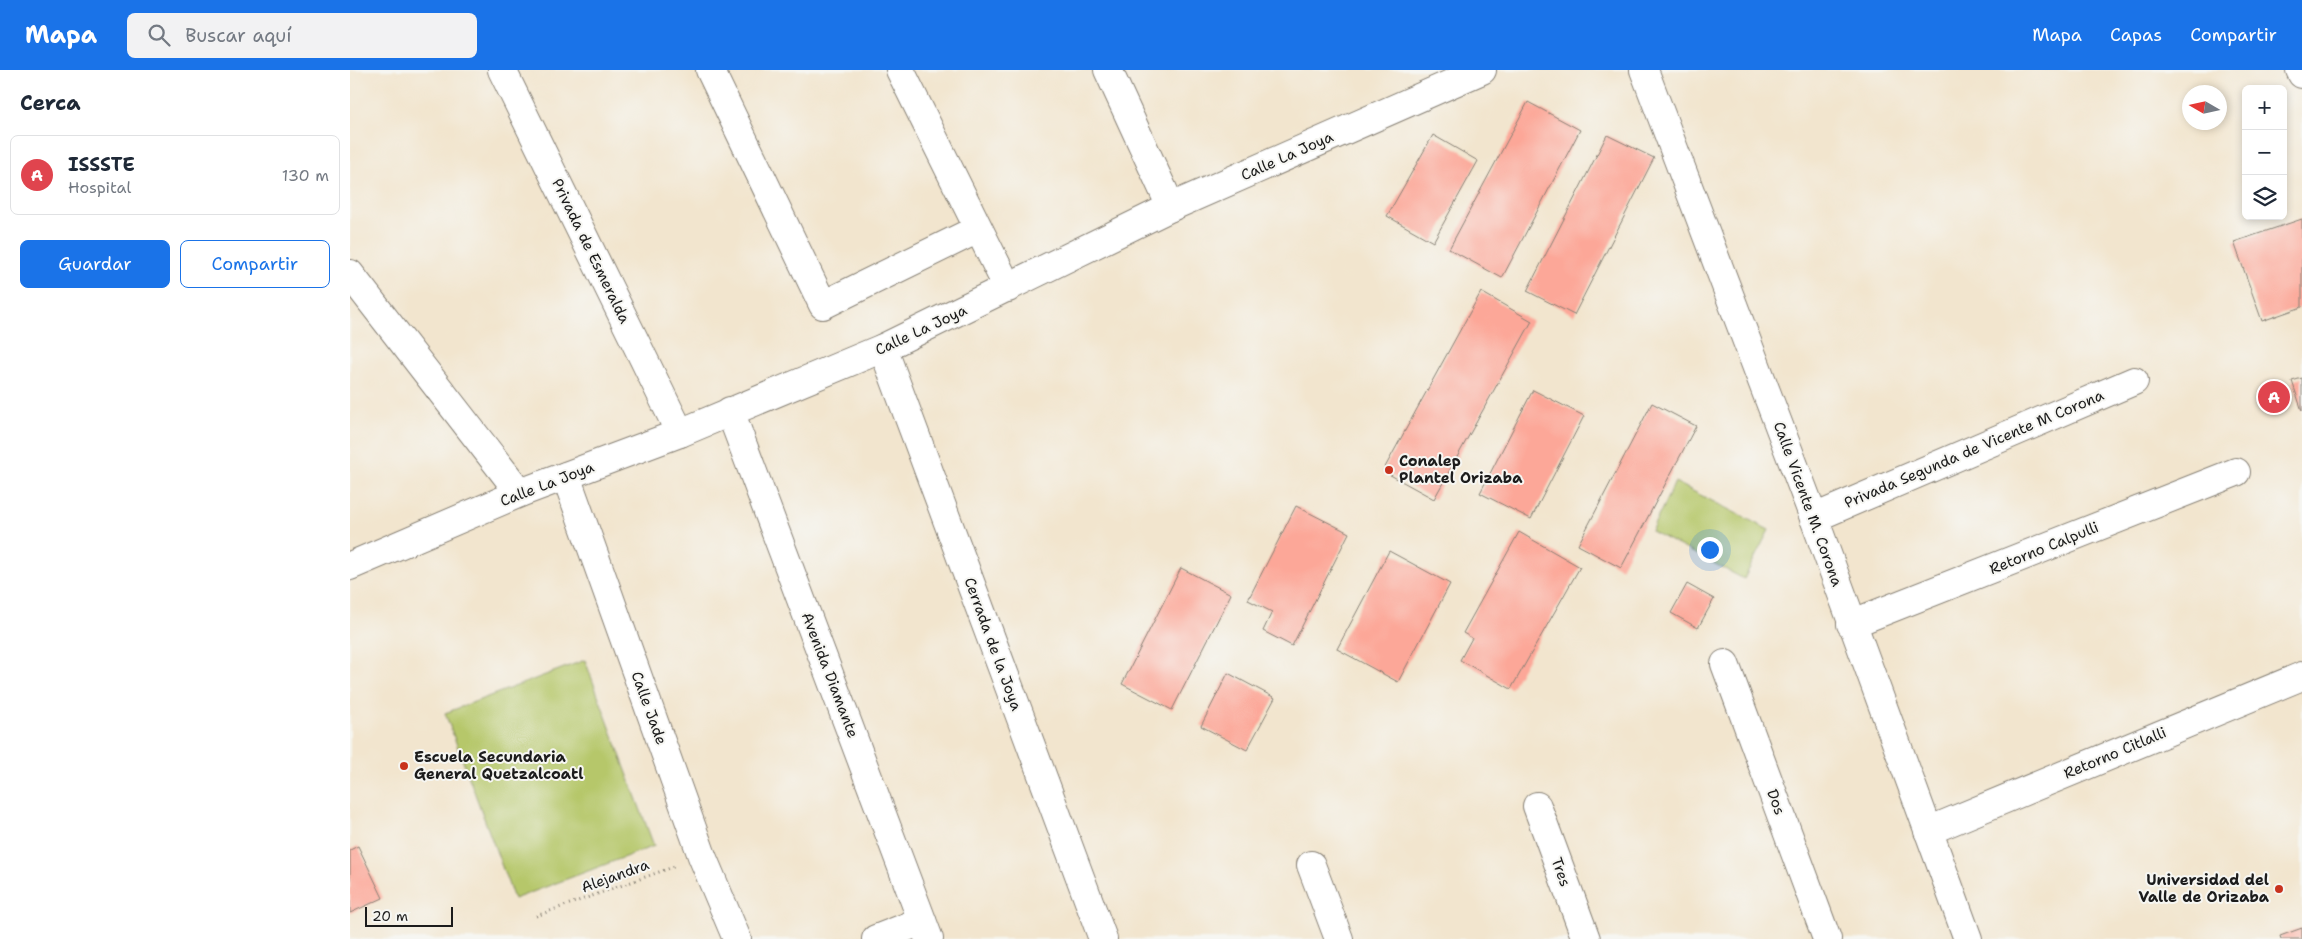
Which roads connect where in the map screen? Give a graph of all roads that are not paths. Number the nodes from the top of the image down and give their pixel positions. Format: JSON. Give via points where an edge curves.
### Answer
{"nodes":[{"id":1,"x":502,"y":70,"type":"edge"},
{"id":2,"x":710,"y":70,"type":"edge"},
{"id":3,"x":900,"y":70,"type":"edge"},
{"id":4,"x":1108,"y":70,"type":"edge"},
{"id":5,"x":1482,"y":70,"type":"edge"},
{"id":6,"x":1644,"y":70,"type":"edge"},
{"id":7,"x":2300,"y":70,"type":"edge"},
{"id":8,"x":2302,"y":74,"type":"edge"},
{"id":9,"x":1171,"y":207,"type":"junction"},
{"id":10,"x":978,"y":229,"type":"junction"},
{"id":11,"x":350,"y":274,"type":"edge"},
{"id":12,"x":1008,"y":288,"type":"junction"},
{"id":13,"x":883,"y":348,"type":"junction"},
{"id":14,"x":2134,"y":381,"type":"dead end"},
{"id":15,"x":730,"y":411,"type":"junction"},
{"id":16,"x":680,"y":433,"type":"junction"},
{"id":17,"x":2236,"y":472,"type":"dead end"},
{"id":18,"x":566,"y":476,"type":"junction"},
{"id":19,"x":520,"y":493,"type":"junction"},
{"id":20,"x":1814,"y":518,"type":"junction"},
{"id":21,"x":350,"y":566,"type":"edge"},
{"id":22,"x":1852,"y":624,"type":"junction"},
{"id":23,"x":1725,"y":664,"type":"dead end"},
{"id":24,"x":2302,"y":676,"type":"edge"},
{"id":25,"x":1537,"y":806,"type":"dead end"},
{"id":26,"x":1928,"y":831,"type":"junction"},
{"id":27,"x":1311,"y":865,"type":"dead end"},
{"id":28,"x":926,"y":930,"type":"edge"},
{"id":29,"x":737,"y":939,"type":"edge"},
{"id":30,"x":876,"y":939,"type":"edge"},
{"id":31,"x":1103,"y":939,"type":"edge"},
{"id":32,"x":1339,"y":939,"type":"edge"},
{"id":33,"x":1586,"y":939,"type":"edge"},
{"id":34,"x":1827,"y":939,"type":"edge"},
{"id":35,"x":1968,"y":939,"type":"edge"}],
"edges":[{"from":1,"to":16,"type":"street","name":"Privada de Esmeralda"},
{"from":2,"to":10,"type":"street","via":[[823,305]]},
{"from":3,"to":10,"type":"street"},
{"from":4,"to":9,"type":"street"},
{"from":5,"to":9,"type":"street","name":"Calle La Joya"},
{"from":6,"to":20,"type":"street","name":"Calle Vicente M. Corona"},
{"from":7,"to":8,"type":"street"},
{"from":9,"to":12,"type":"street","name":"Calle La Joya"},
{"from":10,"to":12,"type":"street"},
{"from":11,"to":19,"type":"street"},
{"from":12,"to":13,"type":"street","name":"Calle La Joya"},
{"from":13,"to":15,"type":"street","name":"Calle La Joya"},
{"from":13,"to":31,"type":"street","name":"Cerrada de la Joya"},
{"from":14,"to":20,"type":"street","name":"Privada Segunda de Vicente M Corona"},
{"from":15,"to":16,"type":"street","name":"Calle La Joya"},
{"from":15,"to":28,"type":"street","name":"Avenida Diamante"},
{"from":16,"to":18,"type":"street","name":"Calle La Joya"},
{"from":17,"to":22,"type":"street","name":"Retorno Calpulli"},
{"from":18,"to":19,"type":"street","name":"Calle La Joya"},
{"from":18,"to":29,"type":"street","name":"Calle Jade","via":[[702,856]]},
{"from":19,"to":21,"type":"street","name":"Calle La Joya"},
{"from":20,"to":22,"type":"street","name":"Calle Vicente M. Corona"},
{"from":22,"to":26,"type":"street","name":"Calle Vicente M. Corona"},
{"from":23,"to":34,"type":"street","name":"Dos"},
{"from":24,"to":26,"type":"street","name":"Retorno Citlalli"},
{"from":25,"to":33,"type":"street","name":"Tres"},
{"from":26,"to":35,"type":"street","name":"Calle Vicente M. Corona"},
{"from":27,"to":32,"type":"street"},
{"from":28,"to":30,"type":"street"}]}
